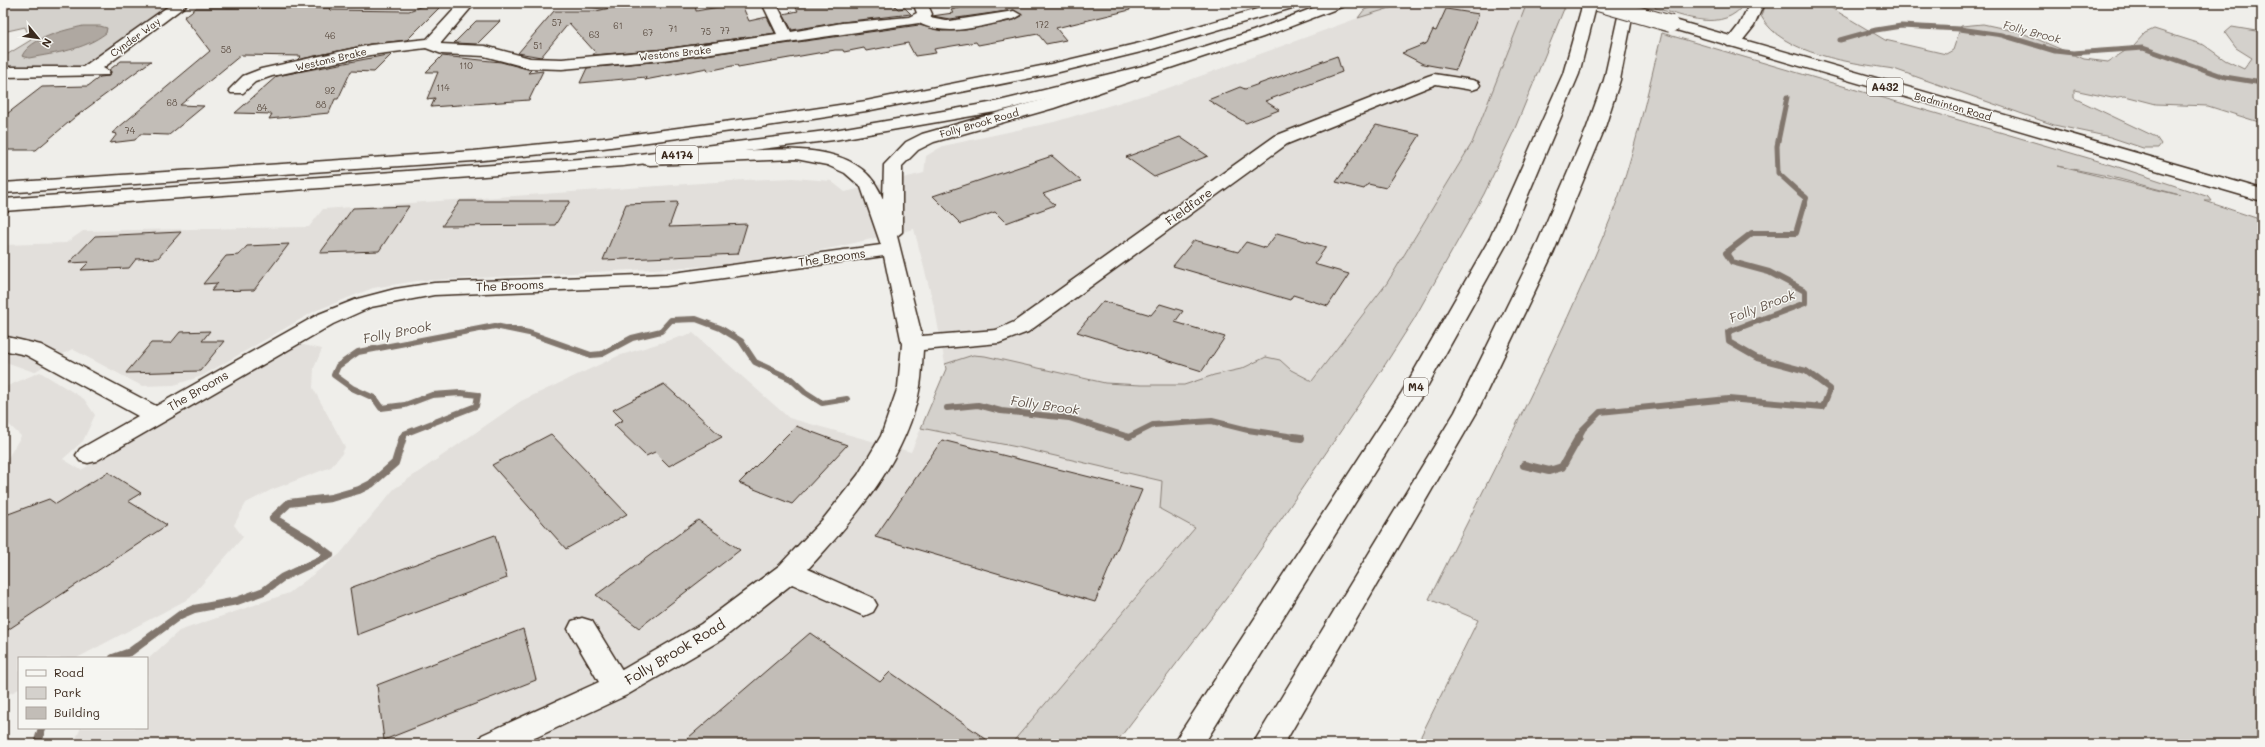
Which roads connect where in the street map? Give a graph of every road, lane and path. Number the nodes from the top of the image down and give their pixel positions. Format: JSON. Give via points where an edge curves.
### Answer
{"nodes":[{"id":1,"x":182,"y":3,"type":"edge"},
{"id":2,"x":468,"y":3,"type":"edge"},
{"id":3,"x":769,"y":3,"type":"edge"},
{"id":4,"x":1294,"y":3,"type":"edge"},
{"id":5,"x":1339,"y":3,"type":"edge"},
{"id":6,"x":1590,"y":3,"type":"edge"},
{"id":7,"x":1598,"y":3,"type":"edge"},
{"id":8,"x":1628,"y":3,"type":"edge"},
{"id":9,"x":1757,"y":3,"type":"edge"},
{"id":10,"x":920,"y":11,"type":"edge"},
{"id":11,"x":1014,"y":15,"type":"dead end"},
{"id":12,"x":786,"y":37,"type":"junction"},
{"id":13,"x":1733,"y":42,"type":"junction"},
{"id":14,"x":432,"y":43,"type":"junction"},
{"id":15,"x":579,"y":47,"type":"dead end"},
{"id":16,"x":575,"y":63,"type":"junction"},
{"id":17,"x":1152,"y":69,"type":"junction"},
{"id":18,"x":3,"y":72,"type":"edge"},
{"id":19,"x":87,"y":72,"type":"junction"},
{"id":20,"x":107,"y":72,"type":"dead end"},
{"id":21,"x":1472,"y":86,"type":"dead end"},
{"id":22,"x":237,"y":90,"type":"dead end"},
{"id":23,"x":623,"y":161,"type":"junction"},
{"id":24,"x":3,"y":188,"type":"edge"},
{"id":25,"x":2262,"y":195,"type":"edge"},
{"id":26,"x":3,"y":205,"type":"edge"},
{"id":27,"x":892,"y":249,"type":"junction"},
{"id":28,"x":3,"y":343,"type":"edge"},
{"id":29,"x":913,"y":344,"type":"junction"},
{"id":30,"x":156,"y":416,"type":"junction"},
{"id":31,"x":88,"y":455,"type":"dead end"},
{"id":32,"x":789,"y":572,"type":"junction"},
{"id":33,"x":864,"y":605,"type":"dead end"},
{"id":34,"x":582,"y":629,"type":"dead end"},
{"id":35,"x":617,"y":687,"type":"junction"},
{"id":36,"x":492,"y":744,"type":"edge"},
{"id":37,"x":1188,"y":744,"type":"edge"},
{"id":38,"x":1268,"y":744,"type":"edge"}],
"edges":[{"from":1,"to":19,"type":"main road","name":"Cynder Way"},
{"from":2,"to":14,"type":"main road"},
{"from":3,"to":12,"type":"main road"},
{"from":4,"to":24,"type":"main road","number":"A4174","via":[[1144,47],[1051,69],[866,106],[754,123],[603,143],[474,156]]},
{"from":5,"to":17,"type":"main road","number":"A4174","via":[[1258,34]]},
{"from":6,"to":37,"type":"main road","number":"M4","via":[[1571,74],[1500,238],[1412,394]]},
{"from":7,"to":13,"type":"main road","name":"Badminton Road","number":"A432","bridge":true},
{"from":8,"to":38,"type":"main road","via":[[1612,80],[1595,130],[1544,251],[1466,412]]},
{"from":9,"to":13,"type":"main road","via":[[1746,26]]},
{"from":10,"to":11,"type":"main road","name":"Westons Brake","via":[[933,24],[950,26],[999,23]]},
{"from":10,"to":12,"type":"main road","name":"Westons Brake","via":[[909,21]]},
{"from":12,"to":16,"type":"main road","name":"Westons Brake","via":[[663,55]]},
{"from":13,"to":25,"type":"main road","name":"Badminton Road","number":"A432"},
{"from":14,"to":16,"type":"main road","name":"Westons Brake","via":[[433,47],[442,50],[485,51],[529,63]]},
{"from":14,"to":22,"type":"main road","name":"Westons Brake","via":[[370,50],[267,72],[248,79]]},
{"from":15,"to":16,"type":"main road"},
{"from":17,"to":23,"type":"main road","number":"A4174","via":[[995,107],[834,135]]},
{"from":17,"to":27,"type":"main road","name":"Folly Brook Road","via":[[1048,104],[944,133],[912,146],[893,165]]},
{"from":18,"to":19,"type":"main road","name":"Cynder Way"},
{"from":19,"to":20,"type":"main road","name":"Cynder Way"},
{"from":21,"to":29,"type":"main road","name":"Fieldfare","via":[[1434,79],[1281,140],[1021,327],[999,336]]},
{"from":23,"to":26,"type":"main road","number":"A4174"},
{"from":23,"to":27,"type":"main road","name":"Folly Brook Road","via":[[796,154],[832,160],[851,168],[869,185]]},
{"from":27,"to":29,"type":"main road","name":"Folly Brook Road"},
{"from":27,"to":30,"type":"main road","name":"The Brooms","via":[[666,280],[434,289],[395,295],[364,303],[326,318]]},
{"from":28,"to":30,"type":"main road","name":"The Brooms","via":[[33,350]]},
{"from":29,"to":32,"type":"main road","name":"Folly Brook Road","via":[[909,387],[893,436],[867,481],[833,525]]},
{"from":30,"to":31,"type":"main road","name":"The Brooms"},
{"from":32,"to":33,"type":"main road"},
{"from":32,"to":35,"type":"main road","name":"Folly Brook Road","via":[[711,632]]},
{"from":34,"to":35,"type":"main road","name":"Folly Brook Road"},
{"from":35,"to":36,"type":"main road","name":"Folly Brook Road"}]}
